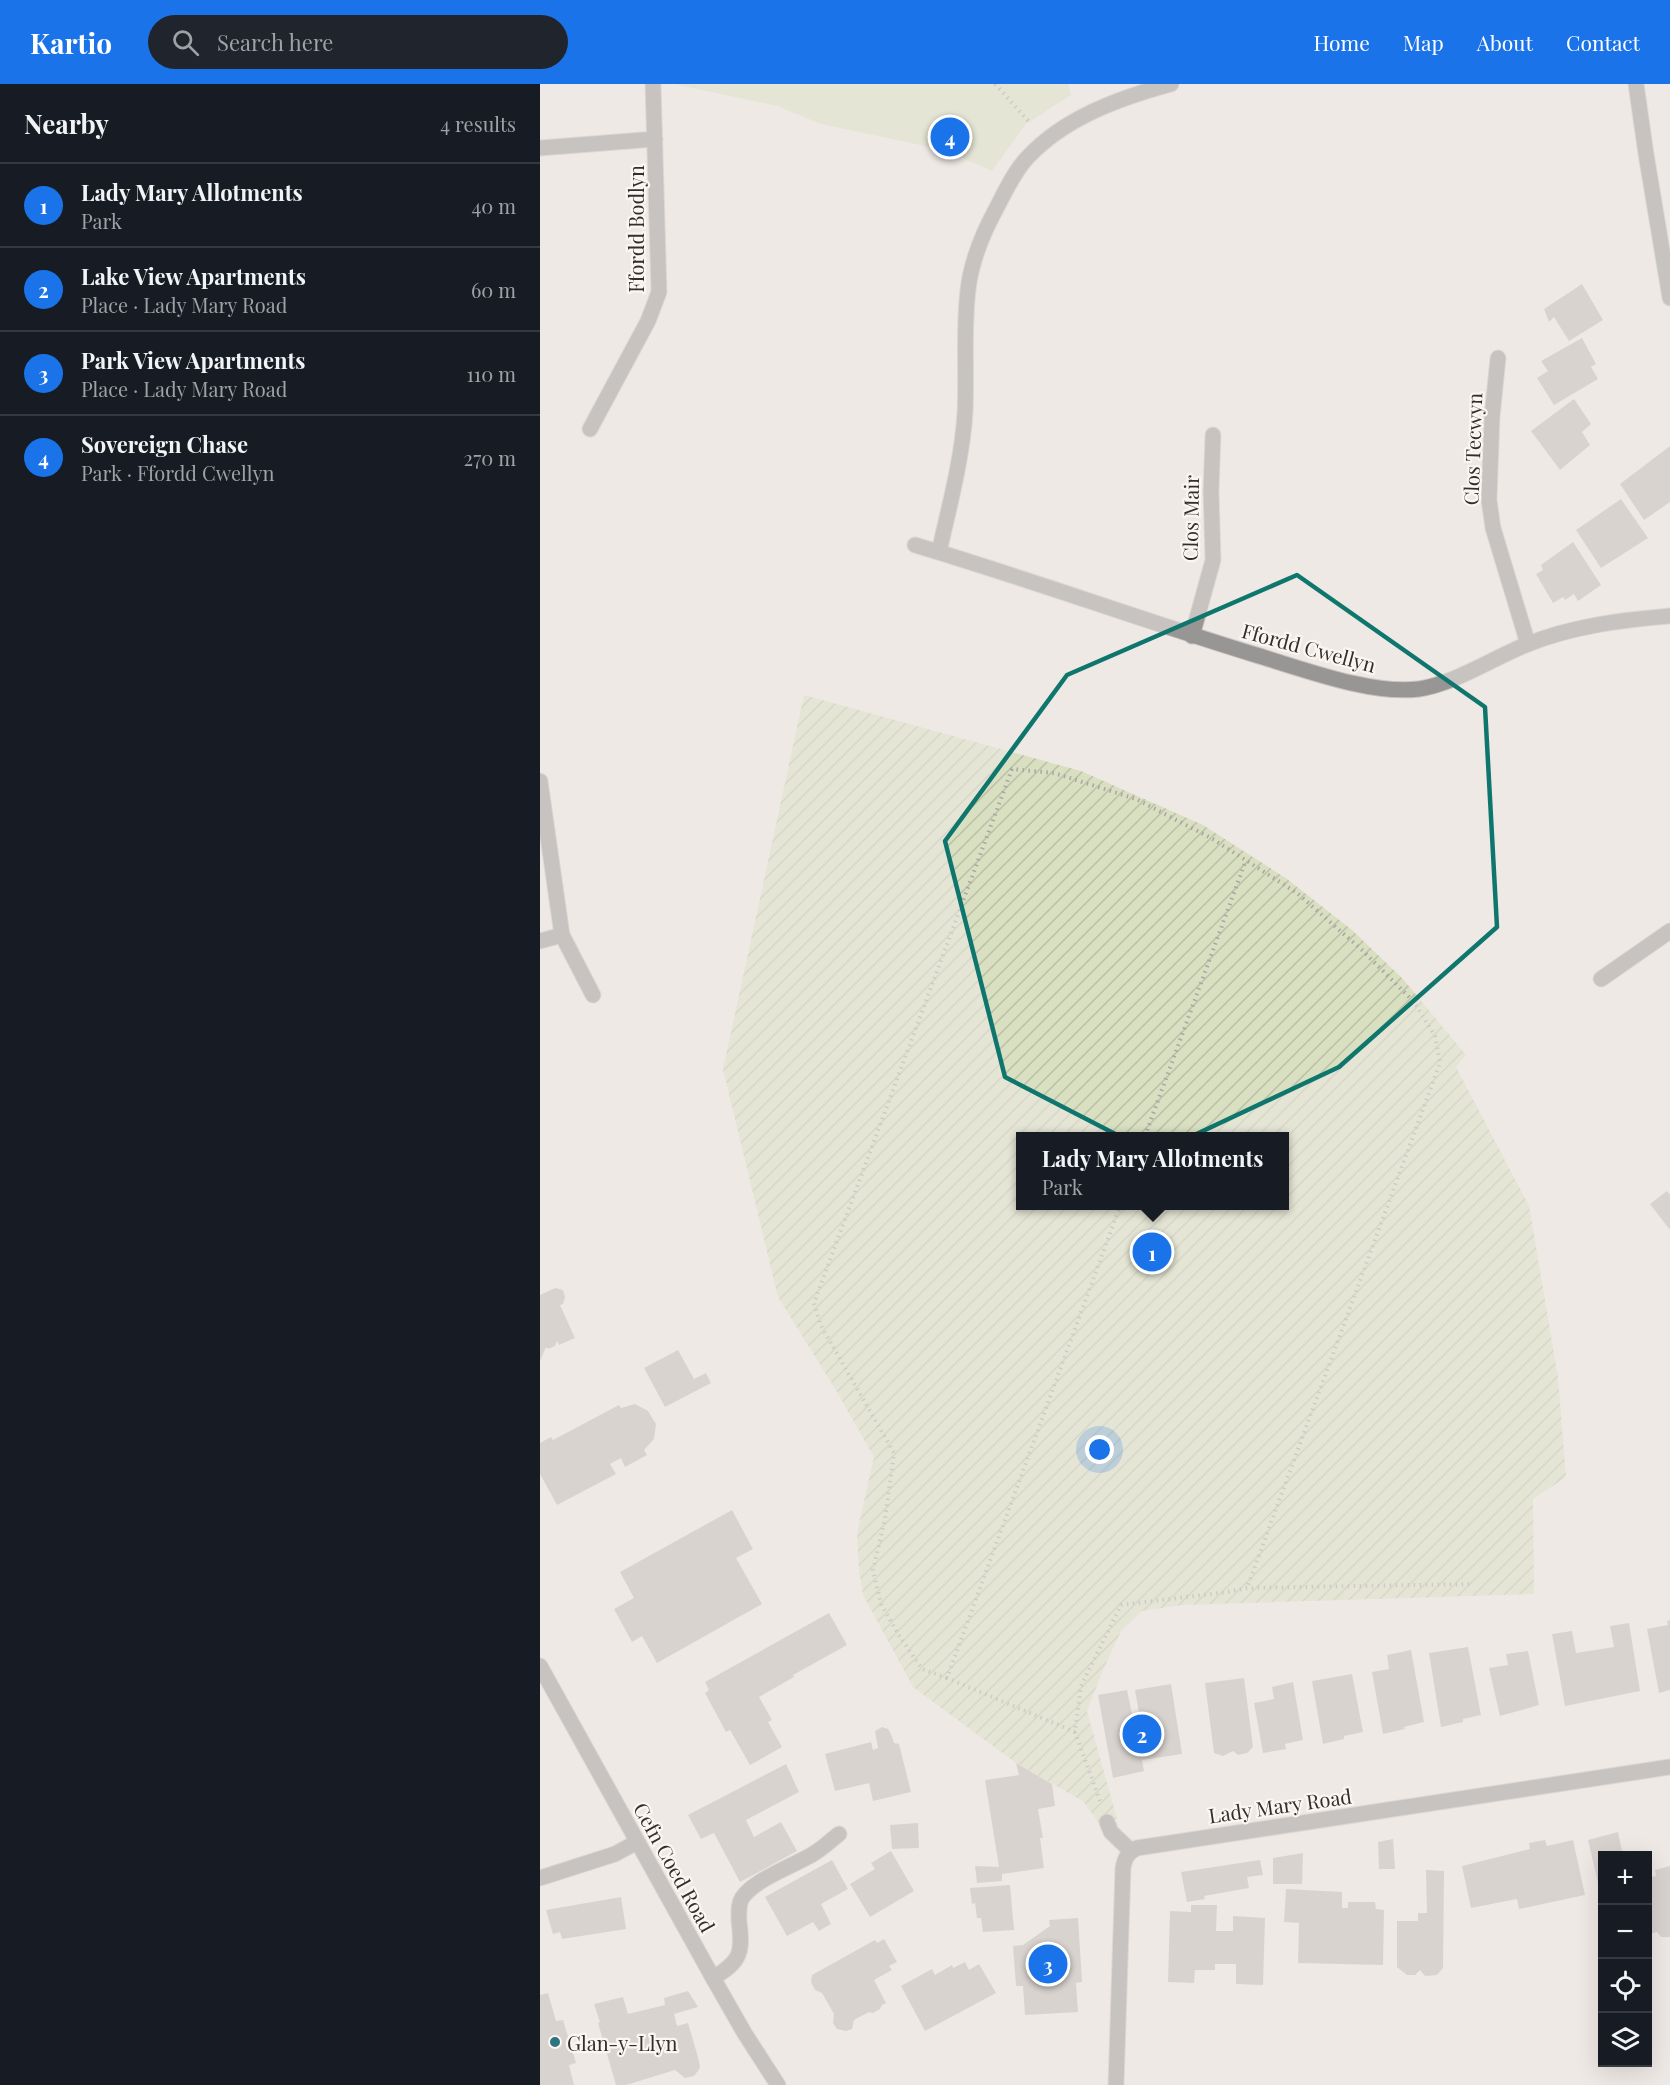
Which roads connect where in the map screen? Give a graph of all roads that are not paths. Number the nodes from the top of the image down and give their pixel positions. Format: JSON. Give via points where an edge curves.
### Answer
{"nodes":[{"id":1,"x":653,"y":84,"type":"edge"},
{"id":2,"x":1171,"y":84,"type":"edge"},
{"id":3,"x":1636,"y":84,"type":"edge"},
{"id":4,"x":655,"y":140,"type":"junction"},
{"id":5,"x":540,"y":148,"type":"edge"},
{"id":6,"x":1670,"y":298,"type":"edge"},
{"id":7,"x":1498,"y":358,"type":"dead end"},
{"id":8,"x":590,"y":429,"type":"dead end"},
{"id":9,"x":1213,"y":435,"type":"dead end"},
{"id":10,"x":915,"y":545,"type":"dead end"},
{"id":11,"x":939,"y":552,"type":"junction"},
{"id":12,"x":1670,"y":616,"type":"edge"},
{"id":13,"x":1192,"y":636,"type":"junction"},
{"id":14,"x":1528,"y":644,"type":"junction"},
{"id":15,"x":540,"y":781,"type":"edge"},
{"id":16,"x":1670,"y":932,"type":"edge"},
{"id":17,"x":562,"y":935,"type":"junction"},
{"id":18,"x":540,"y":941,"type":"edge"},
{"id":19,"x":1601,"y":978,"type":"dead end"},
{"id":20,"x":593,"y":994,"type":"dead end"},
{"id":21,"x":540,"y":1666,"type":"edge"},
{"id":22,"x":1670,"y":1767,"type":"edge"},
{"id":23,"x":1107,"y":1822,"type":"road end"},
{"id":24,"x":839,"y":1834,"type":"dead end"},
{"id":25,"x":637,"y":1842,"type":"junction"},
{"id":26,"x":1131,"y":1851,"type":"junction"},
{"id":27,"x":540,"y":1878,"type":"edge"},
{"id":28,"x":713,"y":1978,"type":"junction"},
{"id":29,"x":778,"y":2085,"type":"edge"},
{"id":30,"x":1116,"y":2085,"type":"edge"}],
"edges":[{"from":1,"to":4,"type":"street","name":"Ffordd Bodlyn"},
{"from":2,"to":11,"type":"street","via":[[1098,109],[1045,140],[1025,160],[986,226],[967,297],[965,414]]},
{"from":3,"to":6,"type":"street"},
{"from":4,"to":5,"type":"street"},
{"from":4,"to":8,"type":"street","name":"Ffordd Bodlyn","via":[[659,292],[648,321]]},
{"from":7,"to":14,"type":"street","name":"Clos Tecwyn","via":[[1489,500],[1493,528]]},
{"from":9,"to":13,"type":"street","name":"Clos Mair","via":[[1213,560]]},
{"from":10,"to":11,"type":"street","name":"Ffordd Cwellyn"},
{"from":11,"to":13,"type":"street","name":"Ffordd Cwellyn"},
{"from":12,"to":14,"type":"street","name":"Ffordd Cwellyn","via":[[1589,626]]},
{"from":13,"to":14,"type":"street","name":"Ffordd Cwellyn","via":[[1354,683],[1419,689],[1440,684]]},
{"from":15,"to":17,"type":"street"},
{"from":16,"to":19,"type":"street"},
{"from":17,"to":18,"type":"street"},
{"from":17,"to":20,"type":"street"},
{"from":21,"to":25,"type":"street","name":"Cefn Coed Road"},
{"from":22,"to":26,"type":"street","name":"Lady Mary Road"},
{"from":23,"to":26,"type":"street","via":[[1111,1832]]},
{"from":24,"to":28,"type":"street","via":[[752,1887],[741,1899],[738,1955],[731,1967]]},
{"from":25,"to":27,"type":"street","via":[[615,1854]]},
{"from":25,"to":28,"type":"street","name":"Cefn Coed Road"},
{"from":26,"to":30,"type":"street","via":[[1123,1868]]},
{"from":28,"to":29,"type":"street","name":"Cefn Coed Road"}]}
